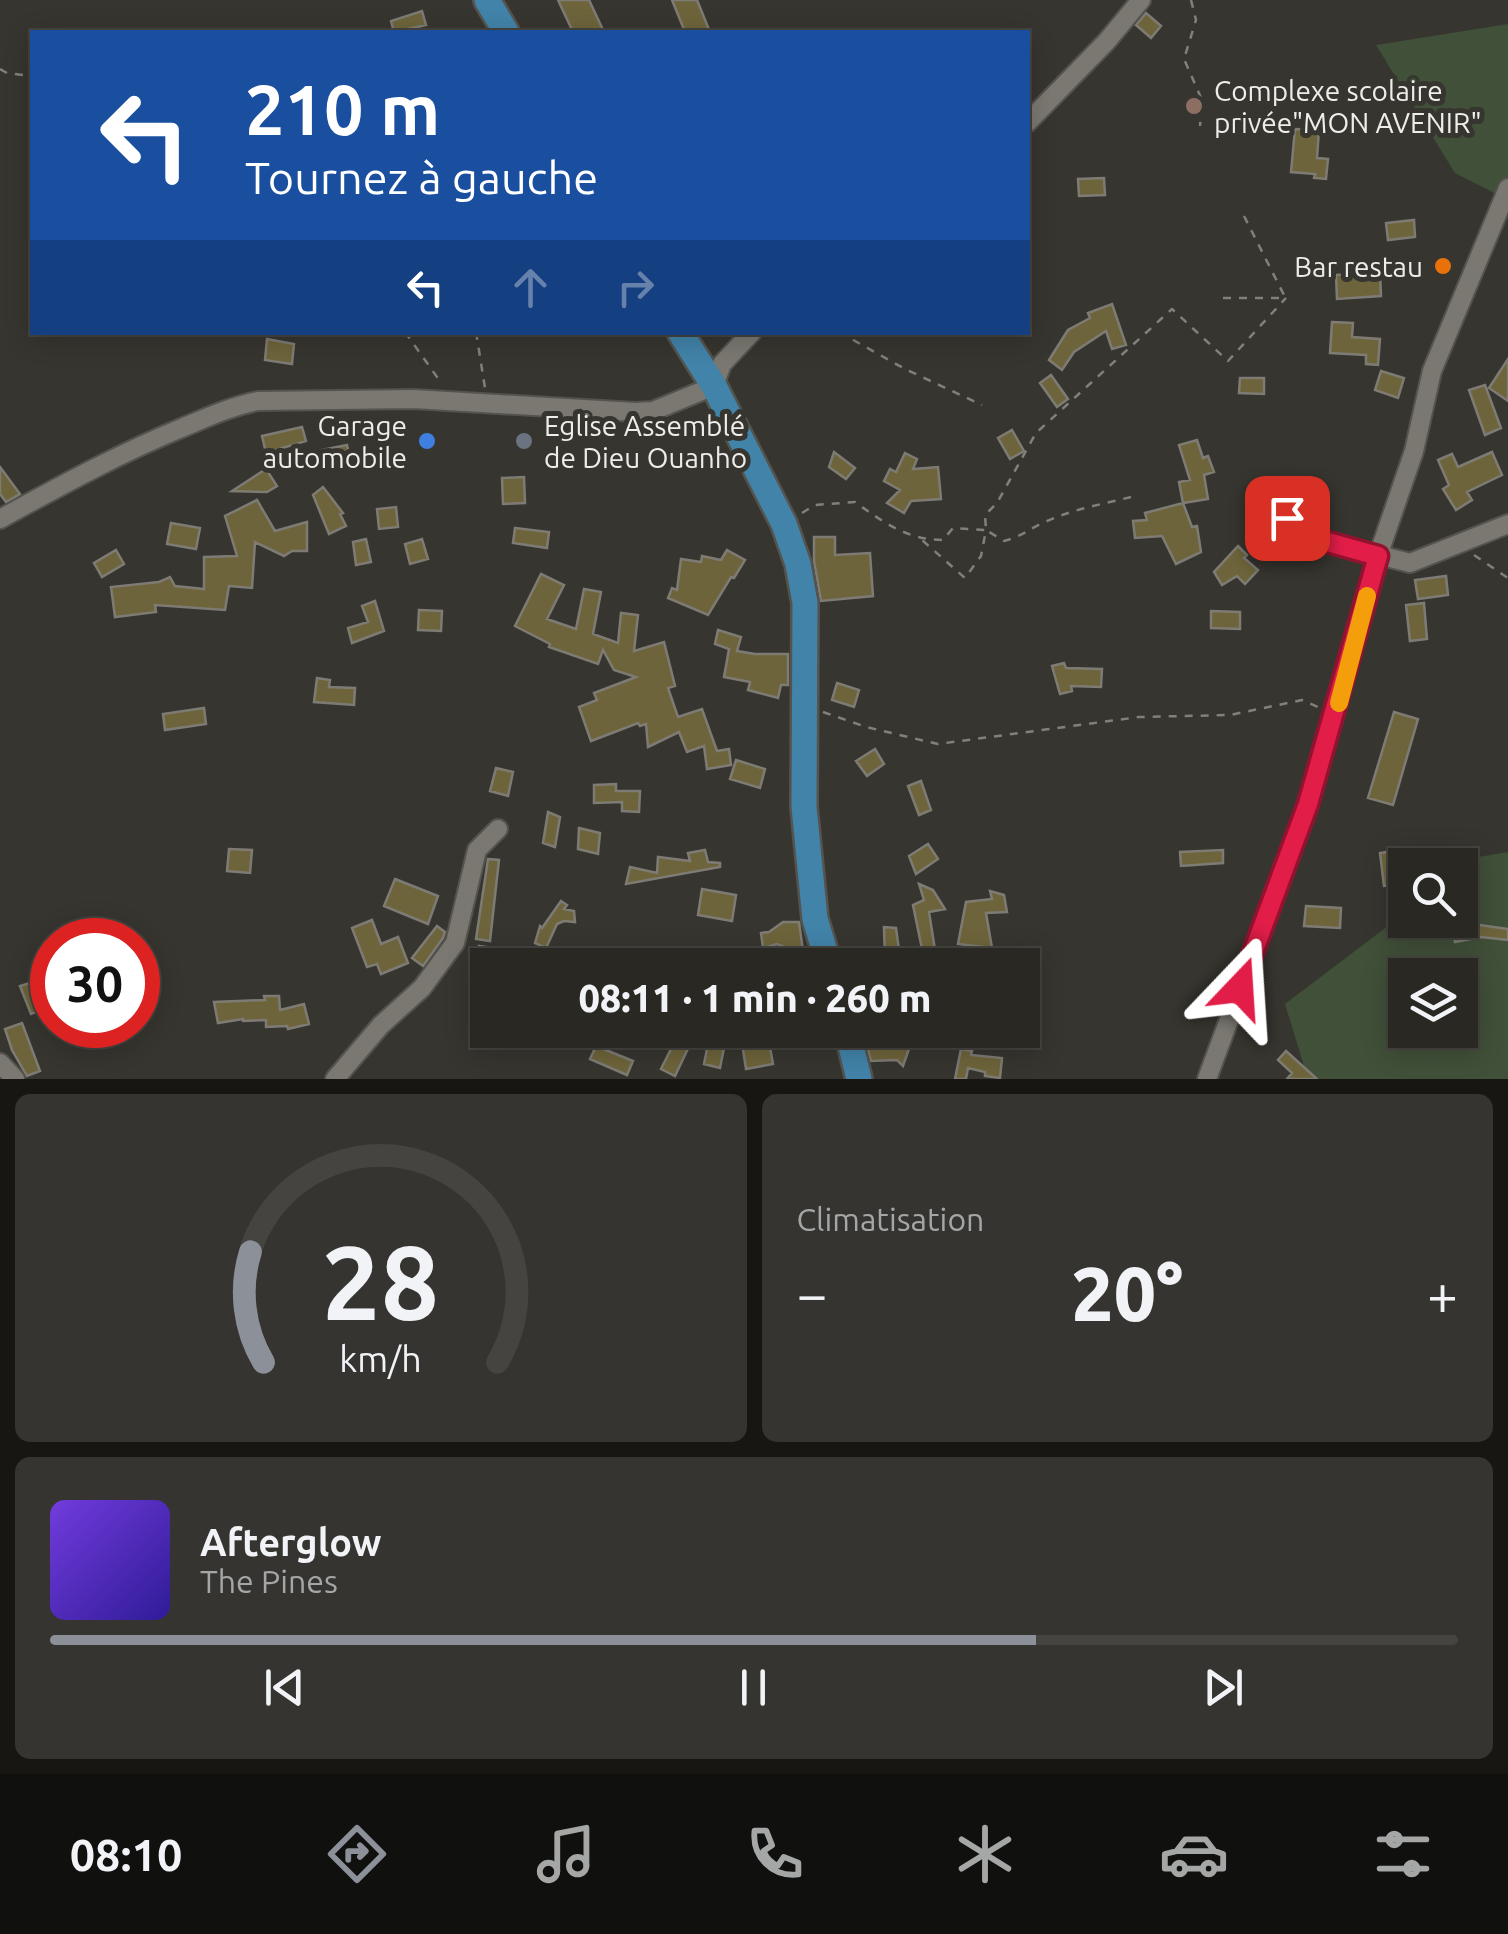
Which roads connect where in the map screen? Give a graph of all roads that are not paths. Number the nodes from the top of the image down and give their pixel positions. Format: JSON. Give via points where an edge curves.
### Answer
{"nodes":[{"id":1,"x":487,"y":0,"type":"edge"},
{"id":2,"x":1141,"y":0,"type":"edge"},
{"id":3,"x":505,"y":30,"type":"edge"},
{"id":4,"x":1030,"y":120,"type":"edge"},
{"id":5,"x":1508,"y":188,"type":"edge"},
{"id":6,"x":682,"y":335,"type":"edge"},
{"id":7,"x":749,"y":335,"type":"edge"},
{"id":8,"x":714,"y":386,"type":"junction"},
{"id":9,"x":1287,"y":518,"type":"dead end"},
{"id":10,"x":0,"y":519,"type":"edge"},
{"id":11,"x":1508,"y":524,"type":"edge"},
{"id":12,"x":1378,"y":556,"type":"junction"},
{"id":13,"x":498,"y":829,"type":"dead end"},
{"id":14,"x":823,"y":948,"type":"edge"},
{"id":15,"x":851,"y":1048,"type":"edge"},
{"id":16,"x":0,"y":1063,"type":"edge"},
{"id":17,"x":15,"y":1079,"type":"edge"},
{"id":18,"x":334,"y":1079,"type":"edge"},
{"id":19,"x":859,"y":1079,"type":"edge"},
{"id":20,"x":1208,"y":1079,"type":"edge"}],
"edges":[{"from":1,"to":3,"type":"main road"},
{"from":2,"to":4,"type":"street"},
{"from":5,"to":12,"type":"street","via":[[1432,371],[1414,451]]},
{"from":6,"to":8,"type":"main road"},
{"from":7,"to":8,"type":"street","via":[[722,364]]},
{"from":8,"to":10,"type":"street","via":[[653,412],[414,398],[258,401],[148,443]]},
{"from":8,"to":14,"type":"main road","via":[[798,564],[805,603],[804,807]]},
{"from":9,"to":12,"type":"street","via":[[1324,541]]},
{"from":11,"to":12,"type":"street","via":[[1410,563]]},
{"from":12,"to":20,"type":"street","via":[[1308,804]]},
{"from":13,"to":18,"type":"street","via":[[477,850],[455,943],[422,988]]},
{"from":15,"to":19,"type":"main road"},
{"from":16,"to":17,"type":"street"}]}
